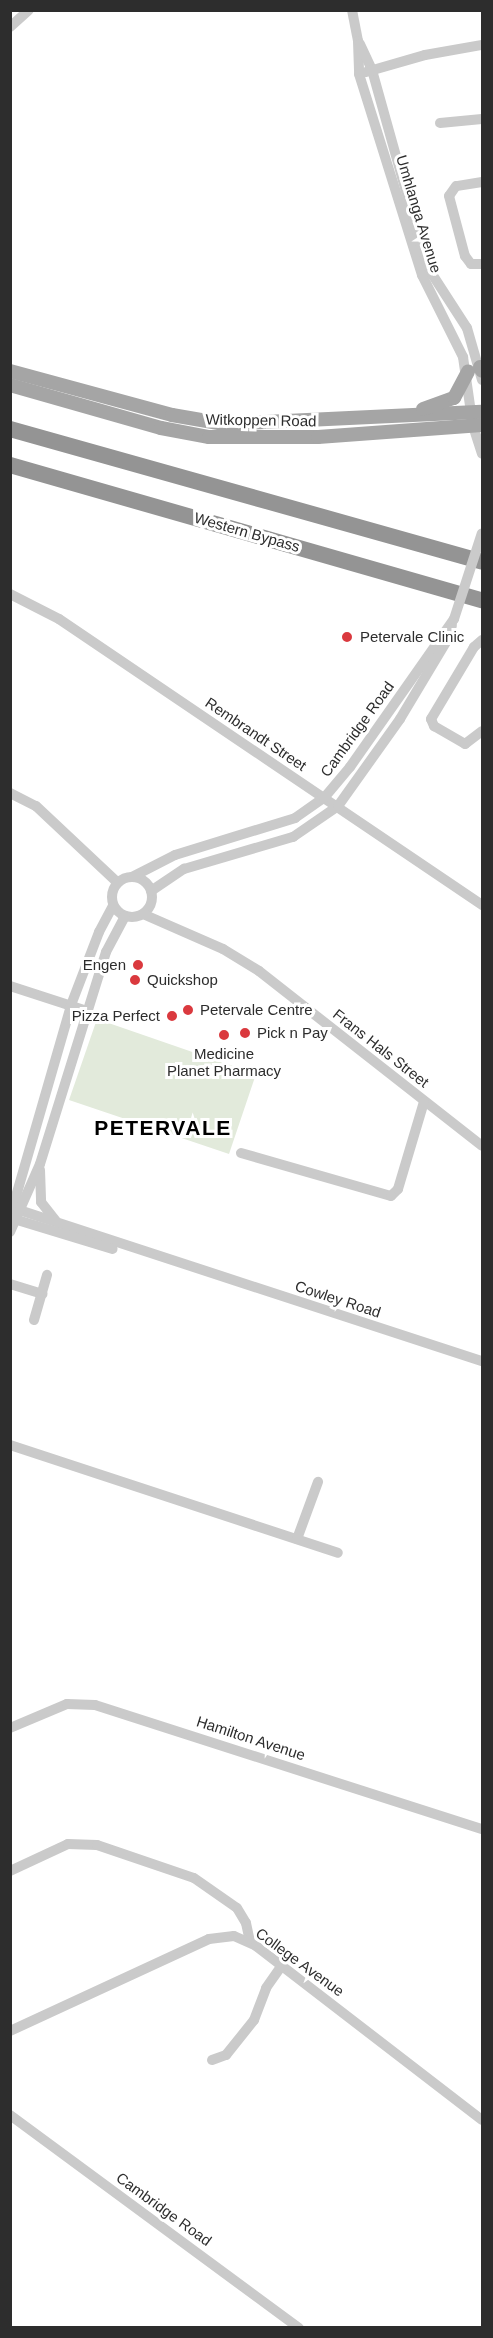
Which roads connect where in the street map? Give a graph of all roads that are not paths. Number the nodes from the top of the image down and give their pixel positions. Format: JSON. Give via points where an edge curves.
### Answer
{"nodes":[{"id":1,"x":29,"y":10,"type":"edge"},
{"id":2,"x":352,"y":10,"type":"edge"},
{"id":3,"x":10,"y":27,"type":"edge"},
{"id":4,"x":358,"y":41,"type":"junction"},
{"id":5,"x":483,"y":45,"type":"edge"},
{"id":6,"x":372,"y":70,"type":"junction"},
{"id":7,"x":359,"y":74,"type":"junction"},
{"id":8,"x":483,"y":119,"type":"edge"},
{"id":9,"x":440,"y":123,"type":"dead end"},
{"id":10,"x":483,"y":182,"type":"edge"},
{"id":11,"x":483,"y":264,"type":"edge"},
{"id":12,"x":10,"y":371,"type":"edge"},
{"id":13,"x":478,"y":373,"type":"edge"},
{"id":14,"x":10,"y":385,"type":"edge"},
{"id":15,"x":377,"y":417,"type":"junction"},
{"id":16,"x":478,"y":419,"type":"edge"},
{"id":17,"x":10,"y":429,"type":"edge"},
{"id":18,"x":483,"y":454,"type":"edge"},
{"id":19,"x":10,"y":465,"type":"edge"},
{"id":20,"x":482,"y":533,"type":"edge"},
{"id":21,"x":483,"y":562,"type":"edge"},
{"id":22,"x":10,"y":594,"type":"edge"},
{"id":23,"x":483,"y":600,"type":"edge"},
{"id":24,"x":453,"y":622,"type":"junction"},
{"id":25,"x":483,"y":640,"type":"edge"},
{"id":26,"x":483,"y":731,"type":"edge"},
{"id":27,"x":10,"y":793,"type":"edge"},
{"id":28,"x":324,"y":798,"type":"junction"},
{"id":29,"x":338,"y":806,"type":"junction"},
{"id":30,"x":132,"y":877,"type":"junction"},
{"id":31,"x":117,"y":882,"type":"junction"},
{"id":32,"x":151,"y":891,"type":"junction"},
{"id":33,"x":483,"y":905,"type":"edge"},
{"id":34,"x":113,"y":906,"type":"junction"},
{"id":35,"x":146,"y":911,"type":"junction"},
{"id":36,"x":125,"y":917,"type":"junction"},
{"id":37,"x":10,"y":986,"type":"edge"},
{"id":38,"x":71,"y":1005,"type":"junction"},
{"id":39,"x":87,"y":1011,"type":"junction"},
{"id":40,"x":424,"y":1102,"type":"junction"},
{"id":41,"x":483,"y":1146,"type":"edge"},
{"id":42,"x":241,"y":1153,"type":"dead end"},
{"id":43,"x":40,"y":1164,"type":"junction"},
{"id":44,"x":24,"y":1174,"type":"junction"},
{"id":45,"x":10,"y":1187,"type":"edge"},
{"id":46,"x":14,"y":1213,"type":"edge"},
{"id":47,"x":66,"y":1227,"type":"junction"},
{"id":48,"x":10,"y":1232,"type":"edge"},
{"id":49,"x":183,"y":1266,"type":"junction"},
{"id":50,"x":47,"y":1275,"type":"dead end"},
{"id":51,"x":10,"y":1284,"type":"edge"},
{"id":52,"x":42,"y":1294,"type":"junction"},
{"id":53,"x":34,"y":1320,"type":"dead end"},
{"id":54,"x":483,"y":1362,"type":"edge"},
{"id":55,"x":10,"y":1444,"type":"edge"},
{"id":56,"x":318,"y":1482,"type":"dead end"},
{"id":57,"x":297,"y":1539,"type":"junction"},
{"id":58,"x":338,"y":1553,"type":"dead end"},
{"id":59,"x":10,"y":1728,"type":"edge"},
{"id":60,"x":483,"y":1829,"type":"edge"},
{"id":61,"x":10,"y":1871,"type":"edge"},
{"id":62,"x":250,"y":1942,"type":"junction"},
{"id":63,"x":282,"y":1965,"type":"junction"},
{"id":64,"x":10,"y":2031,"type":"edge"},
{"id":65,"x":212,"y":2060,"type":"dead end"},
{"id":66,"x":10,"y":2115,"type":"edge"},
{"id":67,"x":483,"y":2120,"type":"edge"},
{"id":68,"x":299,"y":2328,"type":"edge"}],
"edges":[{"from":1,"to":3,"type":"street"},
{"from":2,"to":4,"type":"street","name":"Umhlanga Avenue"},
{"from":4,"to":6,"type":"street","name":"Umhlanga Avenue"},
{"from":4,"to":7,"type":"street","name":"Umhlanga Avenue"},
{"from":5,"to":6,"type":"street"},
{"from":6,"to":7,"type":"street"},
{"from":6,"to":13,"type":"street","name":"Umhlanga Avenue","via":[[423,253],[467,328]]},
{"from":7,"to":13,"type":"street","name":"Umhlanga Avenue","via":[[422,275]]},
{"from":8,"to":9,"type":"street"},
{"from":10,"to":11,"type":"street","via":[[456,186],[449,196],[465,256],[471,264]]},
{"from":12,"to":15,"type":"main road","name":"Witkoppen Road","via":[[214,423]]},
{"from":13,"to":15,"type":"main road","via":[[448,402]]},
{"from":13,"to":16,"type":"street","name":"Umhlanga Avenue"},
{"from":14,"to":16,"type":"main road","name":"Witkoppen Road","via":[[161,428],[209,437],[318,437]]},
{"from":15,"to":16,"type":"main road","name":"Witkoppen Road"},
{"from":16,"to":18,"type":"street"},
{"from":17,"to":21,"type":"highway"},
{"from":19,"to":23,"type":"highway","name":"Western Bypass"},
{"from":20,"to":24,"type":"street","name":"Cambridge Road","bridge":true},
{"from":22,"to":28,"type":"street","name":"Rembrandt Street","via":[[49,613]]},
{"from":24,"to":28,"type":"street","name":"Cambridge Road"},
{"from":24,"to":29,"type":"street","name":"Cambridge Road","via":[[449,637],[405,711],[360,781]]},
{"from":25,"to":26,"type":"street","via":[[474,647],[431,718],[434,726],[465,744]]},
{"from":27,"to":31,"type":"street","via":[[36,806]]},
{"from":28,"to":29,"type":"street","name":"Rembrandt Street"},
{"from":28,"to":30,"type":"street","name":"Cambridge Road","via":[[295,818],[175,855]]},
{"from":29,"to":32,"type":"street","name":"Cambridge Road","via":[[293,837],[184,869]]},
{"from":29,"to":33,"type":"street","name":"Rembrandt Street"},
{"from":30,"to":31,"type":"street"},
{"from":30,"to":32,"type":"street","via":[[144,881]]},
{"from":31,"to":34,"type":"street","via":[[111,893]]},
{"from":32,"to":35,"type":"street"},
{"from":34,"to":36,"type":"street"},
{"from":34,"to":38,"type":"street"},
{"from":35,"to":36,"type":"street"},
{"from":35,"to":40,"type":"street","name":"Frans Hals Street","via":[[165,925],[245,962]]},
{"from":36,"to":39,"type":"street","via":[[111,941]]},
{"from":37,"to":38,"type":"street"},
{"from":38,"to":39,"type":"street"},
{"from":38,"to":44,"type":"street"},
{"from":39,"to":43,"type":"street"},
{"from":40,"to":41,"type":"street","name":"Frans Hals Street"},
{"from":40,"to":42,"type":"street","via":[[398,1190],[392,1196]]},
{"from":43,"to":46,"type":"street"},
{"from":43,"to":47,"type":"street","via":[[43,1209]]},
{"from":44,"to":45,"type":"street"},
{"from":44,"to":46,"type":"street"},
{"from":46,"to":47,"type":"street","name":"Cowley Road"},
{"from":46,"to":48,"type":"street"},
{"from":46,"to":49,"type":"street","name":"Cowley Road","via":[[168,1266]]},
{"from":47,"to":49,"type":"street","name":"Cowley Road"},
{"from":49,"to":54,"type":"street","name":"Cowley Road"},
{"from":50,"to":52,"type":"street"},
{"from":51,"to":52,"type":"street"},
{"from":52,"to":53,"type":"street"},
{"from":55,"to":57,"type":"street"},
{"from":56,"to":57,"type":"street"},
{"from":57,"to":58,"type":"street"},
{"from":59,"to":60,"type":"street","name":"Hamilton Avenue","via":[[67,1704],[95,1705]]},
{"from":61,"to":62,"type":"street","via":[[68,1844],[97,1845],[194,1878],[237,1908],[246,1923]]},
{"from":62,"to":63,"type":"street","name":"College Avenue"},
{"from":62,"to":64,"type":"street","name":"College Avenue","via":[[234,1936],[209,1939]]},
{"from":63,"to":65,"type":"street","via":[[266,1988],[254,2020],[226,2055]]},
{"from":63,"to":67,"type":"street","name":"College Avenue"},
{"from":66,"to":68,"type":"street","name":"Cambridge Road"}]}
